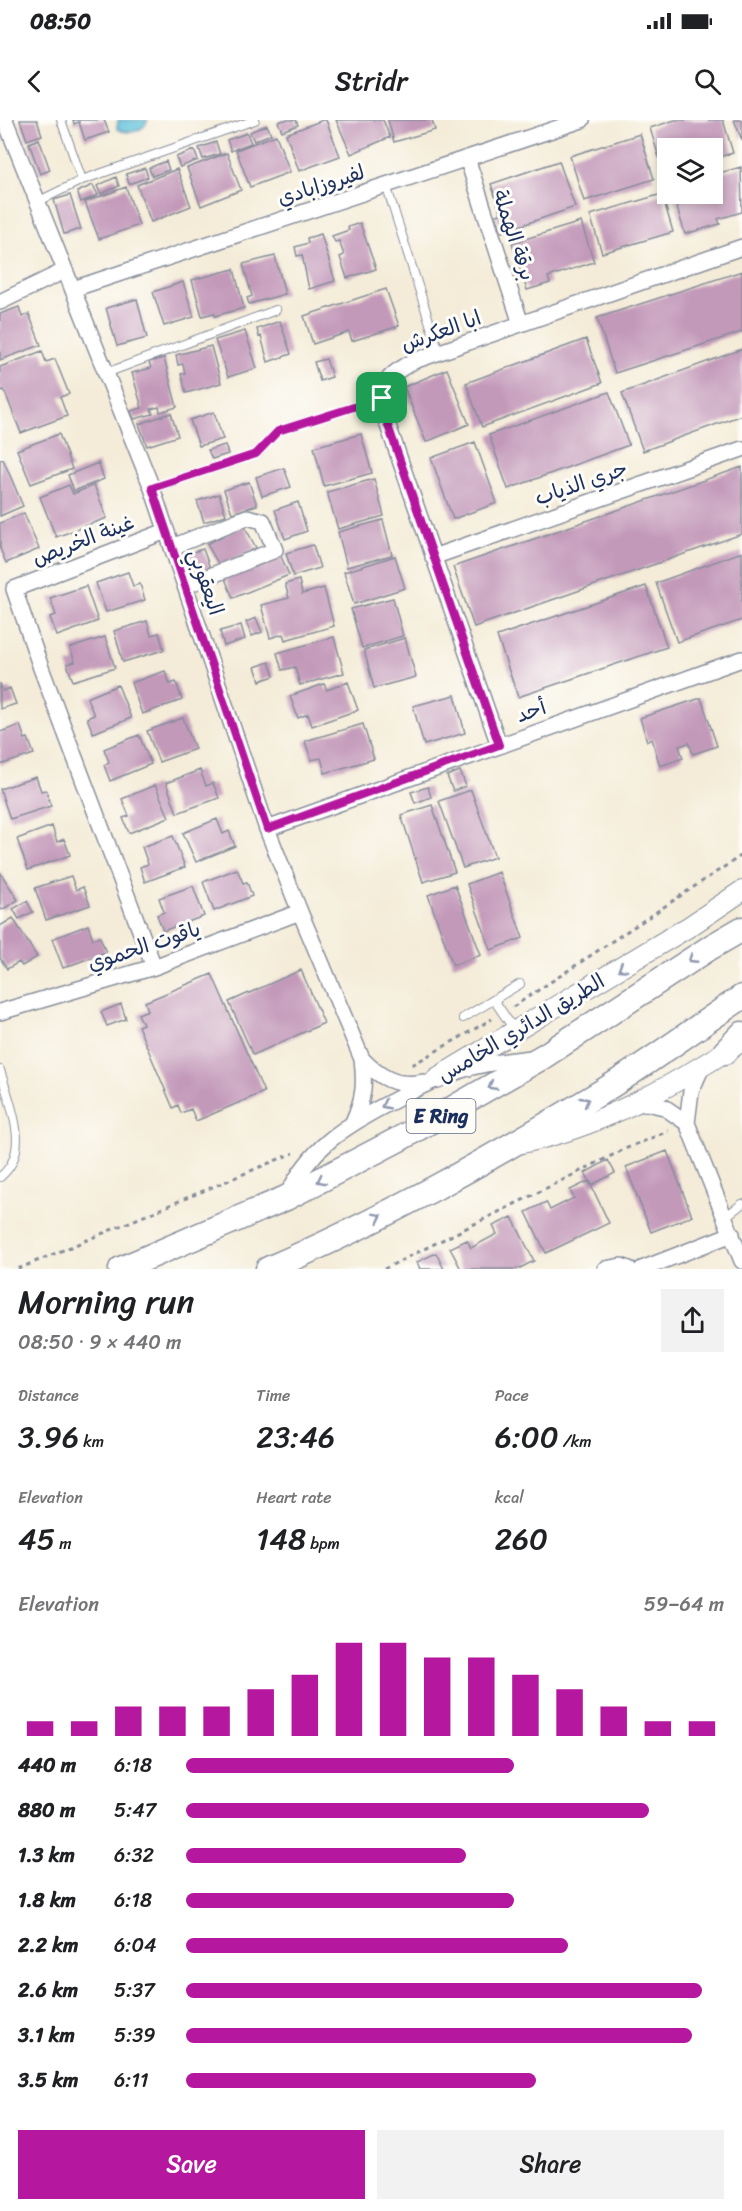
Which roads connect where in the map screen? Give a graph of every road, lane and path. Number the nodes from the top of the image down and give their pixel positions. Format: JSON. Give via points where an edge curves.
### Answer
{"nodes":[{"id":1,"x":5,"y":120,"type":"edge"},
{"id":2,"x":61,"y":120,"type":"edge"},
{"id":3,"x":255,"y":120,"type":"edge"},
{"id":4,"x":582,"y":120,"type":"edge"},
{"id":5,"x":467,"y":158,"type":"junction"},
{"id":6,"x":82,"y":180,"type":"junction"},
{"id":7,"x":386,"y":185,"type":"junction"},
{"id":8,"x":37,"y":202,"type":"junction"},
{"id":9,"x":742,"y":247,"type":"edge"},
{"id":10,"x":64,"y":270,"type":"junction"},
{"id":11,"x":74,"y":289,"type":"junction"},
{"id":12,"x":0,"y":302,"type":"edge"},
{"id":13,"x":276,"y":310,"type":"dead end"},
{"id":14,"x":521,"y":324,"type":"junction"},
{"id":15,"x":439,"y":352,"type":"junction"},
{"id":16,"x":106,"y":373,"type":"junction"},
{"id":17,"x":382,"y":398,"type":"junction"},
{"id":18,"x":742,"y":449,"type":"edge"},
{"id":19,"x":152,"y":488,"type":"junction"},
{"id":20,"x":166,"y":531,"type":"junction"},
{"id":21,"x":172,"y":547,"type":"junction"},
{"id":22,"x":433,"y":557,"type":"junction"},
{"id":23,"x":185,"y":586,"type":"junction"},
{"id":24,"x":742,"y":659,"type":"edge"},
{"id":25,"x":499,"y":745,"type":"junction"},
{"id":26,"x":267,"y":829,"type":"junction"},
{"id":27,"x":742,"y":855,"type":"edge"},
{"id":28,"x":742,"y":891,"type":"edge"},
{"id":29,"x":300,"y":912,"type":"junction"},
{"id":30,"x":742,"y":929,"type":"edge"},
{"id":31,"x":154,"y":967,"type":"junction"},
{"id":32,"x":520,"y":984,"type":"dead end"},
{"id":33,"x":742,"y":997,"type":"edge"},
{"id":34,"x":494,"y":1000,"type":"junction"},
{"id":35,"x":0,"y":1012,"type":"edge"},
{"id":36,"x":503,"y":1013,"type":"junction"},
{"id":37,"x":463,"y":1018,"type":"dead end"},
{"id":38,"x":516,"y":1033,"type":"junction"},
{"id":39,"x":742,"y":1034,"type":"edge"},
{"id":40,"x":733,"y":1047,"type":"edge"},
{"id":41,"x":544,"y":1056,"type":"junction"},
{"id":42,"x":362,"y":1059,"type":"junction"},
{"id":43,"x":702,"y":1067,"type":"junction"},
{"id":44,"x":0,"y":1070,"type":"edge"},
{"id":45,"x":437,"y":1078,"type":"junction"},
{"id":46,"x":387,"y":1080,"type":"junction"},
{"id":47,"x":630,"y":1104,"type":"junction"},
{"id":48,"x":353,"y":1122,"type":"junction"},
{"id":49,"x":687,"y":1123,"type":"junction"},
{"id":50,"x":514,"y":1145,"type":"junction"},
{"id":51,"x":321,"y":1147,"type":"junction"},
{"id":52,"x":0,"y":1176,"type":"edge"},
{"id":53,"x":285,"y":1198,"type":"junction"},
{"id":54,"x":742,"y":1204,"type":"edge"},
{"id":55,"x":725,"y":1217,"type":"junction"},
{"id":56,"x":732,"y":1234,"type":"junction"},
{"id":57,"x":742,"y":1261,"type":"edge"},
{"id":58,"x":742,"y":1266,"type":"edge"},
{"id":59,"x":18,"y":1269,"type":"edge"},
{"id":60,"x":121,"y":1269,"type":"edge"},
{"id":61,"x":268,"y":1269,"type":"edge"},
{"id":62,"x":384,"y":1269,"type":"edge"},
{"id":63,"x":605,"y":1269,"type":"edge"},
{"id":64,"x":629,"y":1269,"type":"edge"},
{"id":65,"x":642,"y":1269,"type":"edge"},
{"id":66,"x":734,"y":1269,"type":"edge"}],
"edges":[{"from":1,"to":8,"type":"street","name":"اليعقوبي"},
{"from":2,"to":6,"type":"lane"},
{"from":3,"to":6,"type":"lane"},
{"from":4,"to":5,"type":"street","name":"لفيروزابادي"},
{"from":5,"to":7,"type":"street","name":"لفيروزابادي"},
{"from":5,"to":14,"type":"street","name":"برقة الهملة"},
{"from":6,"to":8,"type":"lane"},
{"from":7,"to":11,"type":"street","name":"لفيروزابادي"},
{"from":7,"to":15,"type":"lane"},
{"from":8,"to":10,"type":"street","name":"اليعقوبي"},
{"from":9,"to":14,"type":"street","name":"ابا العكرش"},
{"from":10,"to":11,"type":"street","name":"اليعقوبي"},
{"from":10,"to":12,"type":"street"},
{"from":11,"to":16,"type":"street","name":"اليعقوبي"},
{"from":13,"to":16,"type":"lane"},
{"from":14,"to":15,"type":"street","name":"ابا العكرش"},
{"from":15,"to":17,"type":"street","name":"ابا العكرش","via":[[395,371],[384,383]]},
{"from":16,"to":19,"type":"street","name":"اليعقوبي"},
{"from":17,"to":19,"type":"lane","via":[[278,431],[256,454]]},
{"from":17,"to":22,"type":"street"},
{"from":18,"to":22,"type":"street","name":"جري الذياب"},
{"from":19,"to":20,"type":"street","name":"اليعقوبي"},
{"from":20,"to":21,"type":"street","name":"اليعقوبي"},
{"from":20,"to":31,"type":"street","name":"غينة الخريص","via":[[14,589]]},
{"from":21,"to":23,"type":"street","name":"اليعقوبي"},
{"from":21,"to":23,"type":"street","via":[[247,517],[263,521],[272,540],[275,550]]},
{"from":22,"to":25,"type":"street"},
{"from":23,"to":26,"type":"street","name":"اليعقوبي"},
{"from":24,"to":25,"type":"street","name":"أحد"},
{"from":25,"to":26,"type":"street","name":"أحد"},
{"from":26,"to":29,"type":"street","name":"اليعقوبي"},
{"from":27,"to":36,"type":"path"},
{"from":28,"to":38,"type":"street","name":"الطريق الدائري الخامس","one_way":true},
{"from":29,"to":31,"type":"street","name":"ياقوت الحموي"},
{"from":29,"to":42,"type":"street","name":"اليعقوبي"},
{"from":30,"to":41,"type":"main road","name":"الطريق الدائري الخامس","number":"E Ring","one_way":true},
{"from":31,"to":35,"type":"street","name":"ياقوت الحموي"},
{"from":32,"to":34,"type":"lane"},
{"from":50,"to":33,"type":"main road","number":"E Ring","one_way":true,"via":[[600,1093]]},
{"from":34,"to":36,"type":"lane"},
{"from":34,"to":37,"type":"lane"},
{"from":36,"to":38,"type":"lane"},
{"from":36,"to":46,"type":"path"},
{"from":38,"to":45,"type":"street","name":"الطريق الدائري الخامس"},
{"from":39,"to":40,"type":"main road"},
{"from":40,"to":43,"type":"street"},
{"from":41,"to":45,"type":"street","via":[[476,1066]]},
{"from":41,"to":53,"type":"main road","name":"الطريق الدائري الخامس","number":"E Ring","one_way":true,"via":[[401,1138]]},
{"from":42,"to":46,"type":"street","name":"اليعقوبي"},
{"from":42,"to":48,"type":"street","name":"اليعقوبي","via":[[362,1104]]},
{"from":43,"to":47,"type":"street"},
{"from":43,"to":49,"type":"street","via":[[691,1090]]},
{"from":44,"to":52,"type":"lane","via":[[18,1148],[10,1167]]},
{"from":45,"to":46,"type":"street","via":[[414,1084]]},
{"from":45,"to":48,"type":"street","name":"الطريق الدائري الخامس","one_way":true},
{"from":47,"to":49,"type":"street","via":[[664,1107]]},
{"from":47,"to":50,"type":"street","via":[[575,1129]]},
{"from":48,"to":51,"type":"street","name":"الطريق الدائري الخامس"},
{"from":49,"to":55,"type":"street"},
{"from":49,"to":62,"type":"path","via":[[625,1149]]},
{"from":61,"to":50,"type":"main road","number":"E Ring","one_way":true},
{"from":51,"to":53,"type":"street","name":"الطريق الدائري الخامس","via":[[300,1171]]},
{"from":51,"to":59,"type":"path","via":[[298,1151]]},
{"from":53,"to":60,"type":"main road","name":"الطريق الدائري الخامس","number":"E Ring"},
{"from":54,"to":55,"type":"lane"},
{"from":55,"to":56,"type":"street"},
{"from":56,"to":57,"type":"street"},
{"from":56,"to":65,"type":"street"},
{"from":58,"to":66,"type":"street"},
{"from":63,"to":64,"type":"street"}]}
